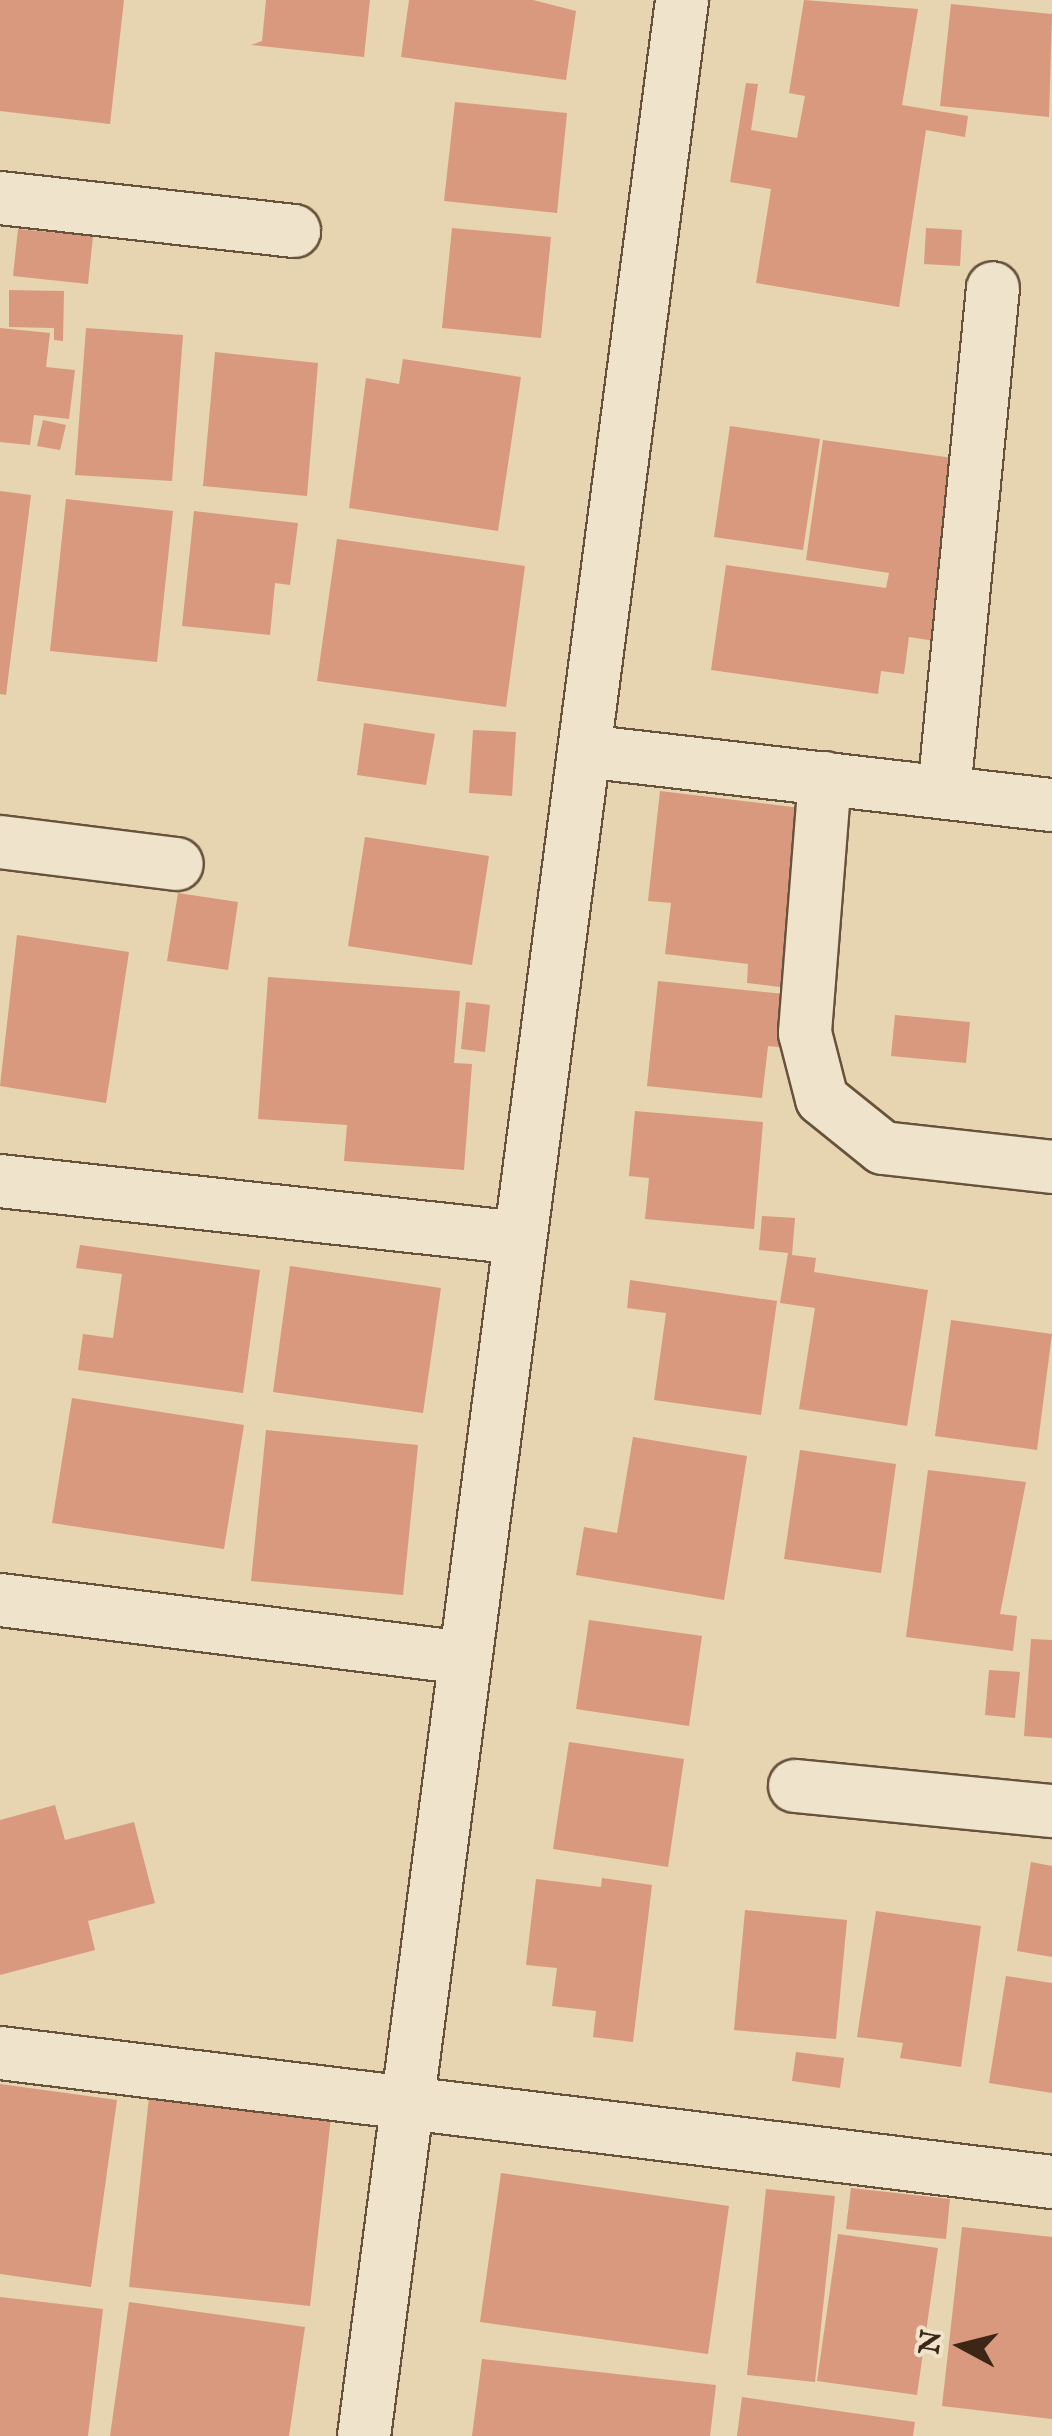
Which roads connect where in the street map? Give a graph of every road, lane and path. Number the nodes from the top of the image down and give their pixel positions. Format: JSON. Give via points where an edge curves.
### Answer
{"nodes":[{"id":1,"x":682,"y":0,"type":"edge"},
{"id":2,"x":0,"y":198,"type":"edge"},
{"id":3,"x":294,"y":231,"type":"dead end"},
{"id":4,"x":992,"y":288,"type":"dead end"},
{"id":5,"x":584,"y":751,"type":"junction"},
{"id":6,"x":826,"y":778,"type":"junction"},
{"id":7,"x":944,"y":792,"type":"junction"},
{"id":8,"x":1052,"y":805,"type":"edge"},
{"id":9,"x":0,"y":842,"type":"edge"},
{"id":10,"x":177,"y":864,"type":"dead end"},
{"id":11,"x":1052,"y":1167,"type":"edge"},
{"id":12,"x":0,"y":1181,"type":"edge"},
{"id":13,"x":520,"y":1238,"type":"junction"},
{"id":14,"x":0,"y":1600,"type":"edge"},
{"id":15,"x":465,"y":1658,"type":"junction"},
{"id":16,"x":795,"y":1786,"type":"dead end"},
{"id":17,"x":1052,"y":1811,"type":"edge"},
{"id":18,"x":0,"y":2052,"type":"edge"},
{"id":19,"x":410,"y":2107,"type":"junction"},
{"id":20,"x":1052,"y":2182,"type":"edge"},
{"id":21,"x":364,"y":2436,"type":"edge"}],
"edges":[{"from":1,"to":5,"type":"street"},
{"from":2,"to":3,"type":"street"},
{"from":4,"to":7,"type":"street"},
{"from":5,"to":6,"type":"street"},
{"from":5,"to":13,"type":"street"},
{"from":6,"to":7,"type":"street"},
{"from":6,"to":11,"type":"street","via":[[805,1033],[822,1099],[883,1148]]},
{"from":7,"to":8,"type":"street"},
{"from":9,"to":10,"type":"street"},
{"from":12,"to":13,"type":"street"},
{"from":13,"to":15,"type":"street"},
{"from":14,"to":15,"type":"street"},
{"from":15,"to":19,"type":"street"},
{"from":16,"to":17,"type":"street"},
{"from":18,"to":19,"type":"street"},
{"from":19,"to":20,"type":"street"},
{"from":19,"to":21,"type":"street"}]}
